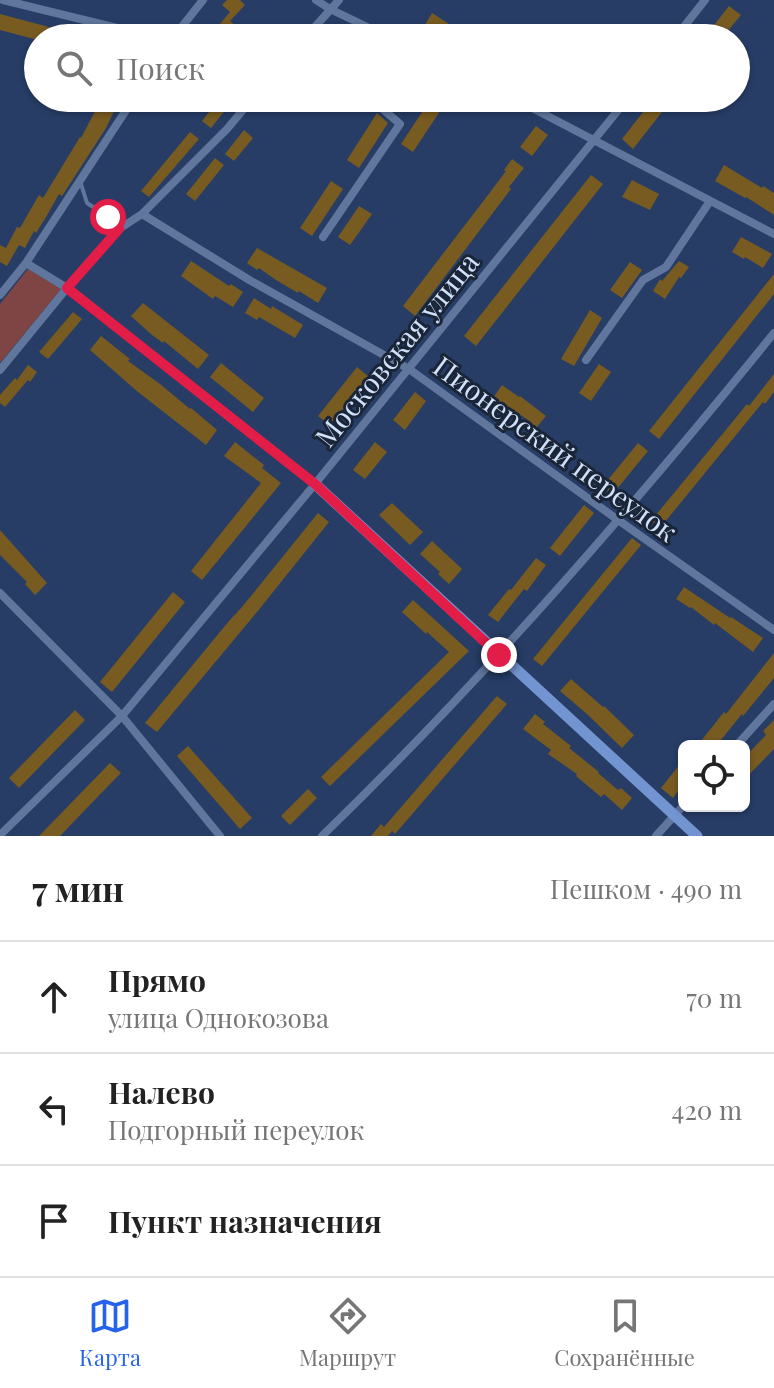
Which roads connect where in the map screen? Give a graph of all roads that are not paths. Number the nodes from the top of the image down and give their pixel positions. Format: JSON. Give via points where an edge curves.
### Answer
{"nodes":[{"id":1,"x":3,"y":0,"type":"edge"},
{"id":2,"x":203,"y":0,"type":"edge"},
{"id":3,"x":316,"y":0,"type":"edge"},
{"id":4,"x":339,"y":0,"type":"edge"},
{"id":5,"x":705,"y":0,"type":"edge"},
{"id":6,"x":330,"y":9,"type":"junction"},
{"id":7,"x":101,"y":24,"type":"edge"},
{"id":8,"x":184,"y":24,"type":"edge"},
{"id":9,"x":317,"y":24,"type":"edge"},
{"id":10,"x":361,"y":24,"type":"edge"},
{"id":11,"x":686,"y":24,"type":"edge"},
{"id":12,"x":125,"y":112,"type":"edge"},
{"id":13,"x":241,"y":112,"type":"edge"},
{"id":14,"x":386,"y":112,"type":"edge"},
{"id":15,"x":539,"y":112,"type":"edge"},
{"id":16,"x":617,"y":112,"type":"edge"},
{"id":17,"x":594,"y":141,"type":"junction"},
{"id":18,"x":80,"y":180,"type":"junction"},
{"id":19,"x":710,"y":201,"type":"junction"},
{"id":20,"x":142,"y":214,"type":"junction"},
{"id":21,"x":119,"y":229,"type":"junction"},
{"id":22,"x":774,"y":234,"type":"edge"},
{"id":23,"x":323,"y":237,"type":"dead end"},
{"id":24,"x":26,"y":263,"type":"junction"},
{"id":25,"x":67,"y":288,"type":"junction"},
{"id":26,"x":0,"y":295,"type":"edge"},
{"id":27,"x":774,"y":333,"type":"edge"},
{"id":28,"x":586,"y":360,"type":"dead end"},
{"id":29,"x":409,"y":369,"type":"junction"},
{"id":30,"x":0,"y":370,"type":"edge"},
{"id":31,"x":315,"y":484,"type":"junction"},
{"id":32,"x":618,"y":520,"type":"junction"},
{"id":33,"x":0,"y":593,"type":"edge"},
{"id":34,"x":774,"y":630,"type":"edge"},
{"id":35,"x":499,"y":655,"type":"junction"},
{"id":36,"x":774,"y":704,"type":"edge"},
{"id":37,"x":122,"y":716,"type":"junction"},
{"id":38,"x":741,"y":740,"type":"edge"},
{"id":39,"x":678,"y":812,"type":"edge"},
{"id":40,"x":675,"y":815,"type":"junction"},
{"id":41,"x":0,"y":835,"type":"edge"},
{"id":42,"x":220,"y":836,"type":"edge"},
{"id":43,"x":322,"y":836,"type":"edge"},
{"id":44,"x":656,"y":836,"type":"edge"},
{"id":45,"x":697,"y":836,"type":"edge"}],
"edges":[{"from":1,"to":7,"type":"street"},
{"from":2,"to":8,"type":"street"},
{"from":3,"to":6,"type":"street"},
{"from":4,"to":6,"type":"street"},
{"from":5,"to":11,"type":"street"},
{"from":6,"to":9,"type":"street"},
{"from":6,"to":10,"type":"street"},
{"from":12,"to":18,"type":"street"},
{"from":13,"to":20,"type":"street"},
{"from":14,"to":23,"type":"street","via":[[400,124]]},
{"from":15,"to":17,"type":"street"},
{"from":16,"to":17,"type":"street","name":"Московская улица"},
{"from":17,"to":19,"type":"street"},
{"from":17,"to":29,"type":"street","name":"Московская улица"},
{"from":18,"to":21,"type":"lane","via":[[87,203]]},
{"from":18,"to":24,"type":"street"},
{"from":19,"to":22,"type":"street"},
{"from":19,"to":28,"type":"street","via":[[666,267],[643,280]]},
{"from":20,"to":21,"type":"street"},
{"from":20,"to":29,"type":"street","name":"Пионерский переулок"},
{"from":21,"to":25,"type":"street"},
{"from":24,"to":25,"type":"street"},
{"from":24,"to":26,"type":"street"},
{"from":25,"to":30,"type":"street"},
{"from":25,"to":31,"type":"street"},
{"from":27,"to":32,"type":"street"},
{"from":29,"to":31,"type":"street","name":"Московская улица"},
{"from":29,"to":32,"type":"street","name":"Пионерский переулок"},
{"from":31,"to":35,"type":"main road"},
{"from":31,"to":37,"type":"street","name":"Московская улица"},
{"from":32,"to":34,"type":"street","name":"Пионерский переулок"},
{"from":32,"to":35,"type":"street"},
{"from":33,"to":37,"type":"street"},
{"from":35,"to":40,"type":"main road"},
{"from":35,"to":43,"type":"street"},
{"from":36,"to":38,"type":"street"},
{"from":37,"to":41,"type":"street","name":"Московская улица"},
{"from":37,"to":42,"type":"street"},
{"from":39,"to":40,"type":"street"},
{"from":40,"to":44,"type":"street"},
{"from":40,"to":45,"type":"main road"}]}
